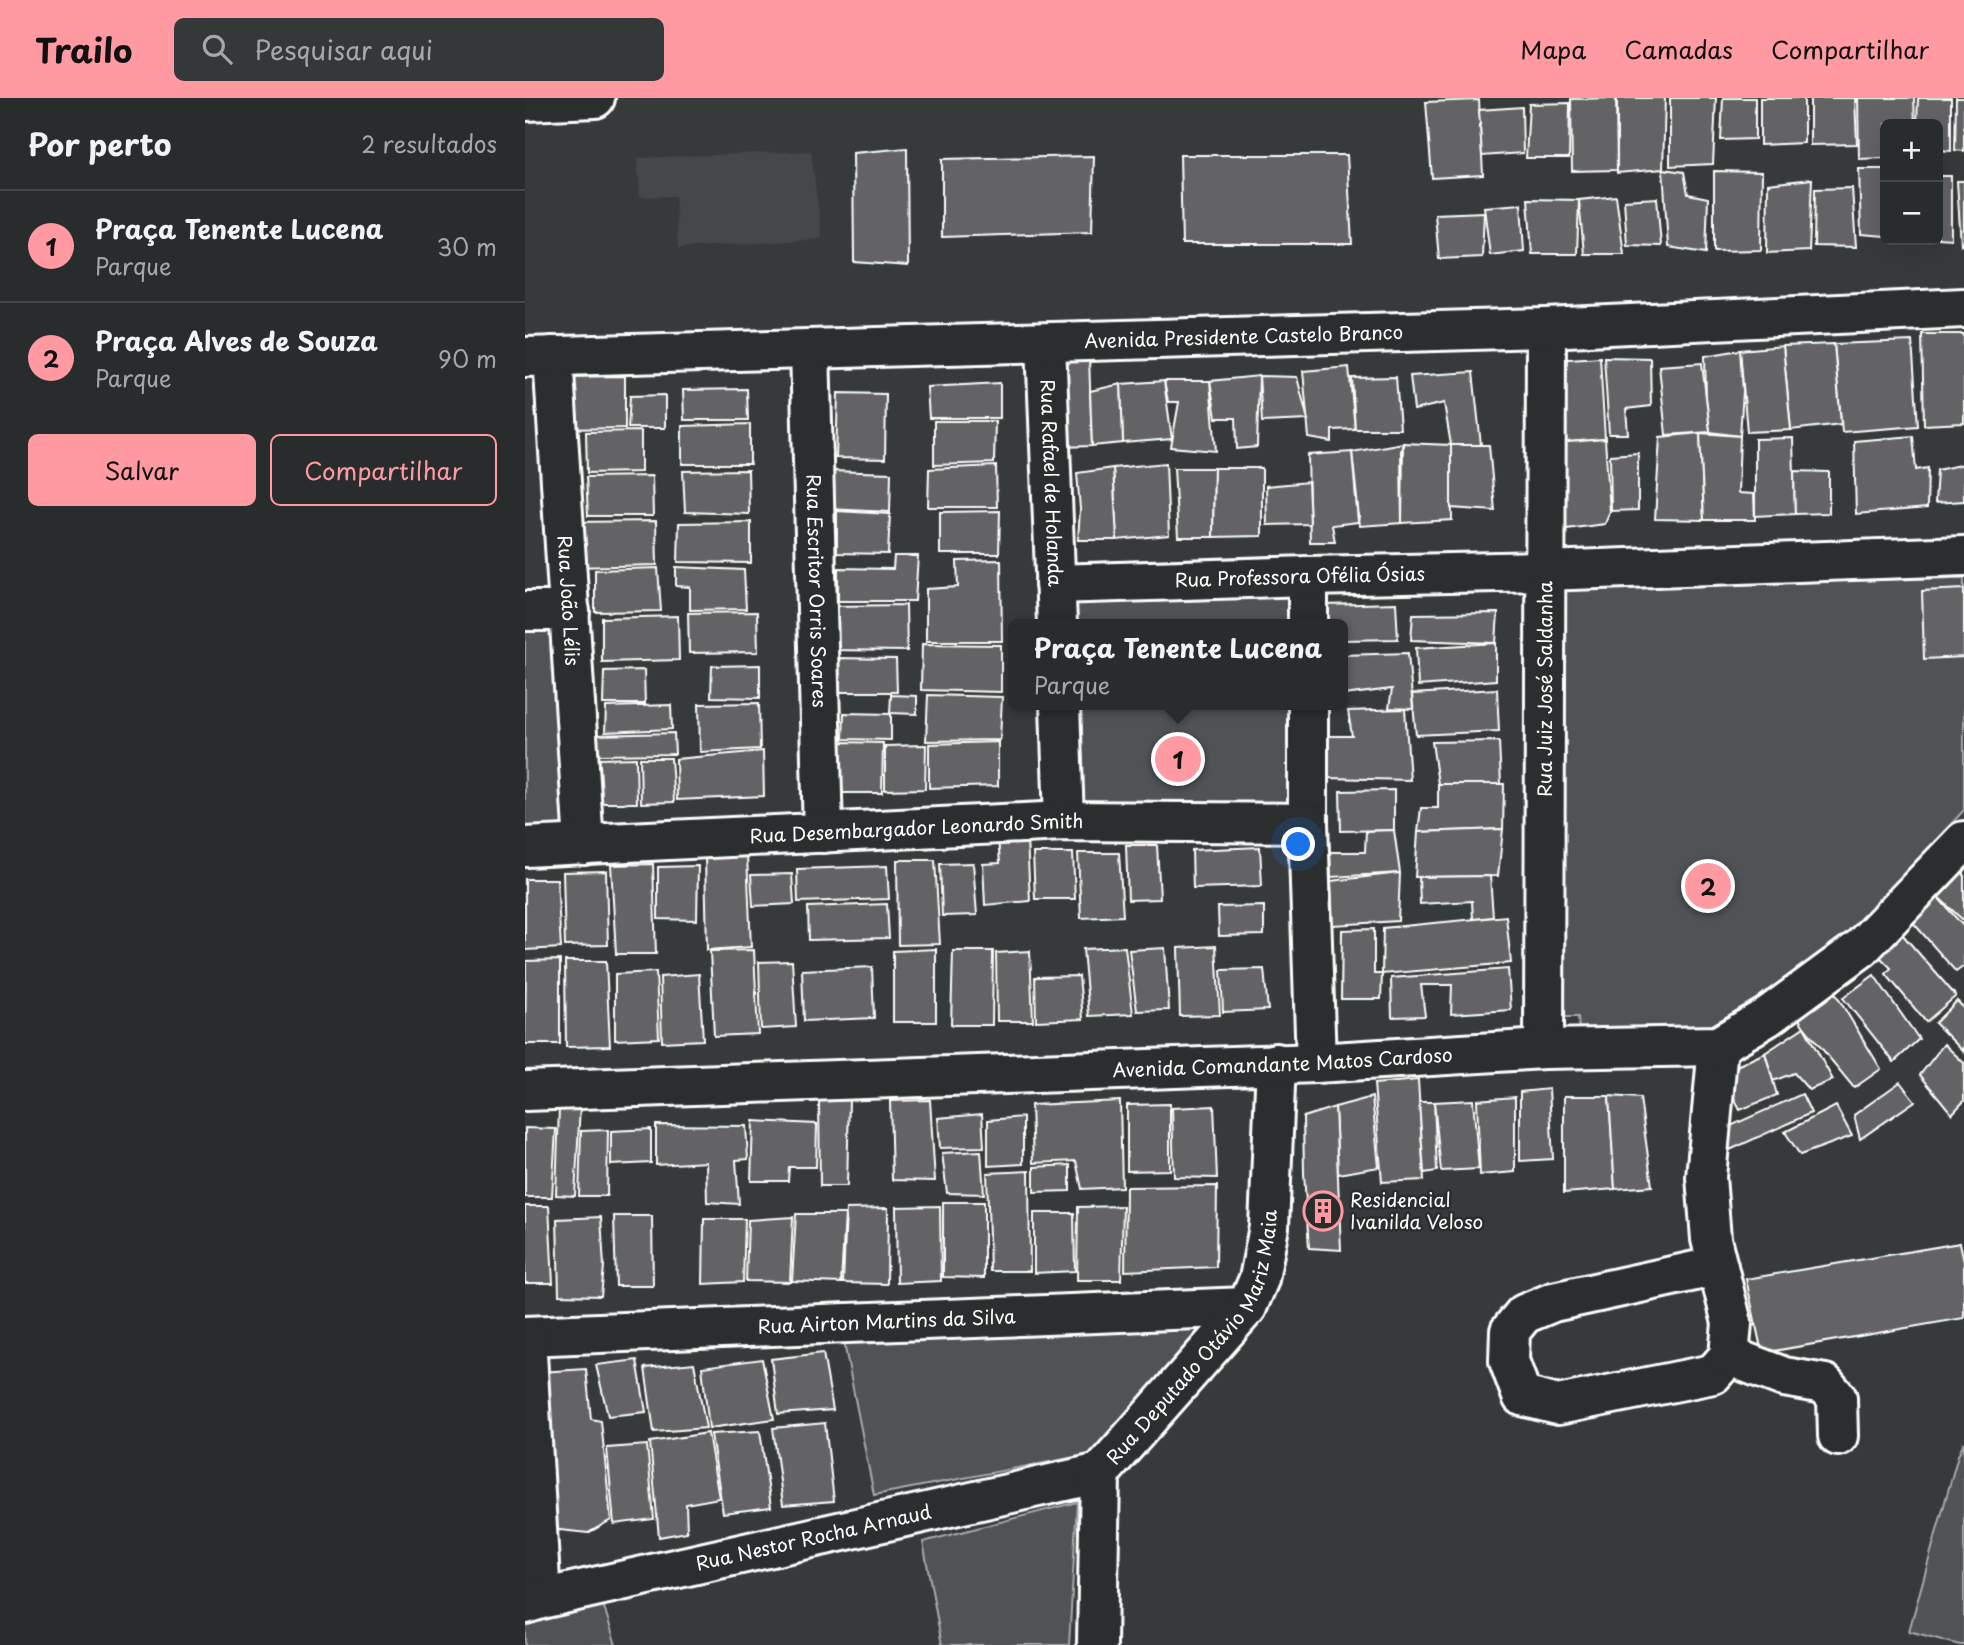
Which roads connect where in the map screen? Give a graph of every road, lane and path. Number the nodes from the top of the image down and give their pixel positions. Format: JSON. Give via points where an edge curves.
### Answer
{"nodes":[{"id":1,"x":596,"y":98,"type":"edge"},
{"id":2,"x":525,"y":101,"type":"edge"},
{"id":3,"x":1964,"y":308,"type":"edge"},
{"id":4,"x":1546,"y":328,"type":"junction"},
{"id":5,"x":1046,"y":343,"type":"junction"},
{"id":6,"x":810,"y":348,"type":"junction"},
{"id":7,"x":539,"y":357,"type":"edge"},
{"id":8,"x":1964,"y":556,"type":"edge"},
{"id":9,"x":1544,"y":572,"type":"junction"},
{"id":10,"x":1308,"y":576,"type":"junction"},
{"id":11,"x":1055,"y":584,"type":"junction"},
{"id":12,"x":525,"y":611,"type":"edge"},
{"id":13,"x":570,"y":611,"type":"junction"},
{"id":14,"x":1057,"y":619,"type":"edge"},
{"id":15,"x":1308,"y":619,"type":"edge"},
{"id":16,"x":1060,"y":710,"type":"edge"},
{"id":17,"x":1308,"y":710,"type":"edge"},
{"id":18,"x":1064,"y":821,"type":"junction"},
{"id":19,"x":1308,"y":823,"type":"junction"},
{"id":20,"x":823,"y":834,"type":"junction"},
{"id":21,"x":1964,"y":841,"type":"edge"},
{"id":22,"x":584,"y":845,"type":"junction"},
{"id":23,"x":525,"y":847,"type":"edge"},
{"id":24,"x":1718,"y":1045,"type":"junction"},
{"id":25,"x":1544,"y":1049,"type":"junction"},
{"id":26,"x":1276,"y":1063,"type":"junction"},
{"id":27,"x":1316,"y":1063,"type":"junction"},
{"id":28,"x":525,"y":1091,"type":"edge"},
{"id":29,"x":1717,"y":1266,"type":"junction"},
{"id":30,"x":1247,"y":1307,"type":"junction"},
{"id":31,"x":525,"y":1336,"type":"edge"},
{"id":32,"x":1729,"y":1356,"type":"junction"},
{"id":33,"x":1838,"y":1436,"type":"dead end"},
{"id":34,"x":1100,"y":1473,"type":"junction"},
{"id":35,"x":533,"y":1601,"type":"edge"},
{"id":36,"x":1097,"y":1645,"type":"edge"}],
"edges":[{"from":1,"to":2,"type":"street"},
{"from":3,"to":4,"type":"street","name":"Avenida Presidente Castelo Branco"},
{"from":4,"to":5,"type":"street","name":"Avenida Presidente Castelo Branco"},
{"from":4,"to":9,"type":"street","name":"Rua Juiz José Saldanha"},
{"from":5,"to":6,"type":"street","name":"Avenida Presidente Castelo Branco"},
{"from":5,"to":11,"type":"street","name":"Rua Rafael de Holanda"},
{"from":6,"to":7,"type":"street","name":"Avenida Presidente Castelo Branco"},
{"from":6,"to":20,"type":"street","name":"Rua Escritor Orris Soares"},
{"from":7,"to":13,"type":"street","name":"Rua João Lélis"},
{"from":8,"to":9,"type":"street","name":"Rua Professora Ofélia Ósias"},
{"from":9,"to":10,"type":"street","name":"Rua Professora Ofélia Ósias"},
{"from":9,"to":25,"type":"street","name":"Rua Juiz José Saldanha"},
{"from":10,"to":11,"type":"street","name":"Rua Professora Ofélia Ósias"},
{"from":10,"to":15,"type":"street"},
{"from":11,"to":14,"type":"street","name":"Rua Rafael de Holanda"},
{"from":12,"to":13,"type":"street"},
{"from":13,"to":22,"type":"street","name":"Rua João Lélis"},
{"from":16,"to":18,"type":"street"},
{"from":17,"to":19,"type":"street"},
{"from":18,"to":19,"type":"street","name":"Rua Desembargador Leonardo Smith"},
{"from":18,"to":20,"type":"street","name":"Rua Desembargador Leonardo Smith"},
{"from":19,"to":27,"type":"street"},
{"from":20,"to":22,"type":"street","name":"Rua Desembargador Leonardo Smith"},
{"from":21,"to":24,"type":"street","name":"Avenida Comandante Matos Cardoso","via":[[1861,948],[1767,1017]]},
{"from":22,"to":23,"type":"street","name":"Rua Desembargador Leonardo Smith"},
{"from":24,"to":25,"type":"street","name":"Avenida Comandante Matos Cardoso"},
{"from":24,"to":29,"type":"street","via":[[1706,1177]]},
{"from":25,"to":27,"type":"street","name":"Avenida Comandante Matos Cardoso"},
{"from":26,"to":27,"type":"street","name":"Avenida Comandante Matos Cardoso"},
{"from":26,"to":28,"type":"street","name":"Avenida Comandante Matos Cardoso"},
{"from":26,"to":30,"type":"street","name":"Rua Deputado Otávio Mariz Maia","via":[[1269,1227],[1259,1279]]},
{"from":29,"to":32,"type":"street","via":[[1732,1322]]},
{"from":29,"to":32,"type":"street","via":[[1553,1302],[1524,1314],[1510,1331],[1509,1361],[1522,1396],[1558,1405],[1713,1374]]},
{"from":30,"to":31,"type":"street","name":"Rua Airton Martins da Silva"},
{"from":30,"to":34,"type":"street","name":"Rua Deputado Otávio Mariz Maia"},
{"from":31,"to":35,"type":"street"},
{"from":32,"to":33,"type":"street","via":[[1784,1377],[1825,1384],[1837,1398]]},
{"from":34,"to":35,"type":"street","name":"Rua Nestor Rocha Arnaud"},
{"from":34,"to":36,"type":"street","name":"Rua Deputado Otávio Mariz Maia"}]}
